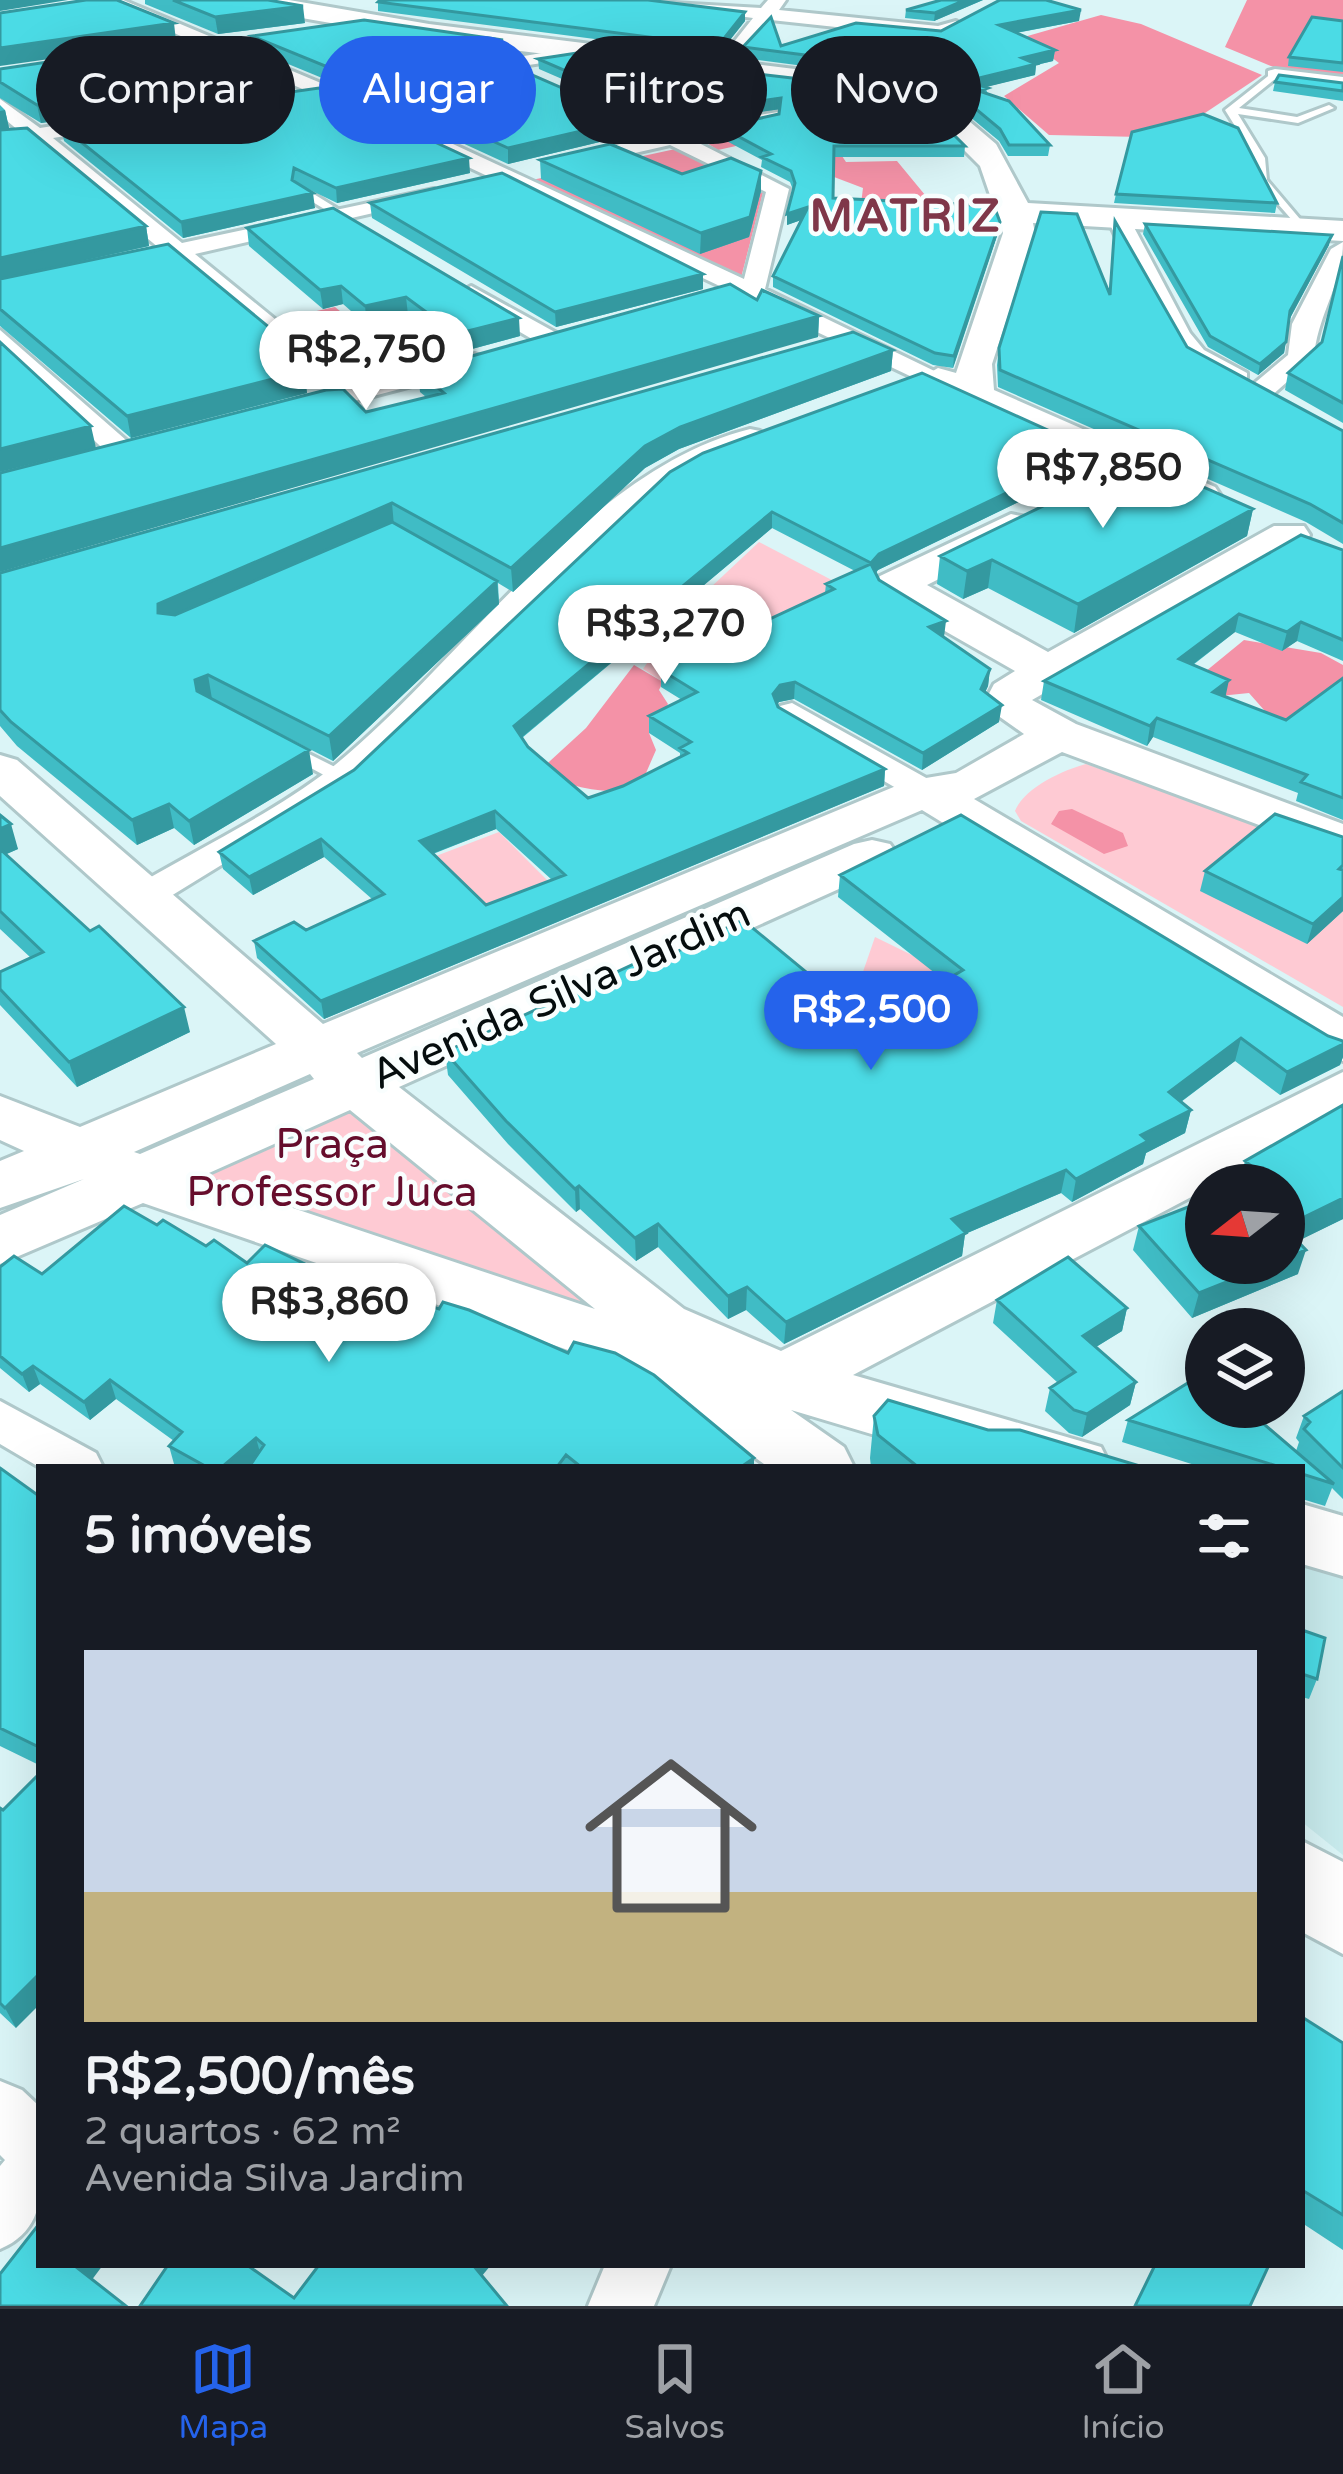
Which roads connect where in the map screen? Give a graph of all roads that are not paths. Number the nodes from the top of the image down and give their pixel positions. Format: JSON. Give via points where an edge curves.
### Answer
{"nodes":[{"id":1,"x":244,"y":0,"type":"edge"},
{"id":2,"x":630,"y":0,"type":"edge"},
{"id":3,"x":113,"y":2,"type":"edge"},
{"id":4,"x":772,"y":6,"type":"edge"},
{"id":5,"x":968,"y":20,"type":"edge"},
{"id":6,"x":364,"y":23,"type":"junction"},
{"id":7,"x":303,"y":32,"type":"edge"},
{"id":8,"x":429,"y":32,"type":"junction"},
{"id":9,"x":199,"y":36,"type":"edge"},
{"id":10,"x":438,"y":36,"type":"edge"},
{"id":11,"x":748,"y":36,"type":"edge"},
{"id":12,"x":560,"y":49,"type":"edge"},
{"id":13,"x":767,"y":74,"type":"edge"},
{"id":14,"x":1274,"y":75,"type":"joint"},
{"id":15,"x":536,"y":79,"type":"edge"},
{"id":16,"x":542,"y":82,"type":"edge"},
{"id":17,"x":1343,"y":83,"type":"edge"},
{"id":18,"x":319,"y":90,"type":"edge"},
{"id":19,"x":0,"y":105,"type":"edge"},
{"id":20,"x":1329,"y":108,"type":"dead end"},
{"id":21,"x":1230,"y":110,"type":"junction"},
{"id":22,"x":771,"y":116,"type":"edge"},
{"id":23,"x":767,"y":117,"type":"edge"},
{"id":24,"x":33,"y":135,"type":"junction"},
{"id":25,"x":0,"y":140,"type":"edge"},
{"id":26,"x":437,"y":144,"type":"edge"},
{"id":27,"x":647,"y":144,"type":"edge"},
{"id":28,"x":686,"y":144,"type":"edge"},
{"id":29,"x":505,"y":176,"type":"junction"},
{"id":30,"x":300,"y":190,"type":"edge"},
{"id":31,"x":1017,"y":212,"type":"junction"},
{"id":32,"x":340,"y":214,"type":"junction"},
{"id":33,"x":1117,"y":216,"type":"junction"},
{"id":34,"x":1332,"y":232,"type":"edge"},
{"id":35,"x":379,"y":237,"type":"edge"},
{"id":36,"x":179,"y":251,"type":"junction"},
{"id":37,"x":90,"y":271,"type":"edge"},
{"id":38,"x":456,"y":284,"type":"edge"},
{"id":39,"x":747,"y":293,"type":"junction"},
{"id":40,"x":700,"y":302,"type":"edge"},
{"id":41,"x":0,"y":338,"type":"edge"},
{"id":42,"x":850,"y":341,"type":"junction"},
{"id":43,"x":804,"y":354,"type":"edge"},
{"id":44,"x":953,"y":377,"type":"junction"},
{"id":45,"x":882,"y":388,"type":"edge"},
{"id":46,"x":350,"y":394,"type":"junction"},
{"id":47,"x":260,"y":418,"type":"edge"},
{"id":48,"x":776,"y":428,"type":"edge"},
{"id":49,"x":82,"y":464,"type":"edge"},
{"id":50,"x":1133,"y":466,"type":"junction"},
{"id":51,"x":1090,"y":488,"type":"edge"},
{"id":52,"x":1047,"y":508,"type":"edge"},
{"id":53,"x":1048,"y":670,"type":"junction"},
{"id":54,"x":792,"y":712,"type":"edge"},
{"id":55,"x":1059,"y":734,"type":"junction"},
{"id":56,"x":266,"y":737,"type":"edge"},
{"id":57,"x":0,"y":770,"type":"edge"},
{"id":58,"x":341,"y":777,"type":"junction"},
{"id":59,"x":952,"y":797,"type":"junction"},
{"id":60,"x":1343,"y":842,"type":"edge"},
{"id":61,"x":140,"y":899,"type":"junction"},
{"id":62,"x":1343,"y":1042,"type":"edge"},
{"id":63,"x":335,"y":1067,"type":"junction"},
{"id":64,"x":1343,"y":1092,"type":"edge"},
{"id":65,"x":0,"y":1115,"type":"edge"},
{"id":66,"x":77,"y":1153,"type":"junction"},
{"id":67,"x":140,"y":1179,"type":"junction"},
{"id":68,"x":0,"y":1186,"type":"edge"},
{"id":69,"x":0,"y":1241,"type":"edge"},
{"id":70,"x":651,"y":1338,"type":"junction"},
{"id":71,"x":769,"y":1400,"type":"junction"},
{"id":72,"x":878,"y":1409,"type":"junction"},
{"id":73,"x":0,"y":1420,"type":"edge"},
{"id":74,"x":75,"y":1464,"type":"edge"},
{"id":75,"x":820,"y":1464,"type":"edge"},
{"id":76,"x":823,"y":1464,"type":"edge"},
{"id":77,"x":1066,"y":1464,"type":"edge"},
{"id":78,"x":1305,"y":1535,"type":"edge"},
{"id":79,"x":1343,"y":1546,"type":"edge"},
{"id":80,"x":1305,"y":1882,"type":"edge"},
{"id":81,"x":1343,"y":1914,"type":"edge"},
{"id":82,"x":0,"y":2112,"type":"edge"},
{"id":83,"x":36,"y":2146,"type":"edge"},
{"id":84,"x":36,"y":2172,"type":"edge"},
{"id":85,"x":0,"y":2217,"type":"edge"},
{"id":86,"x":637,"y":2268,"type":"edge"},
{"id":87,"x":621,"y":2306,"type":"edge"}],
"edges":[{"from":1,"to":6,"type":"street"},
{"from":2,"to":4,"type":"street"},
{"from":3,"to":9,"type":"street"},
{"from":4,"to":5,"type":"street","via":[[945,31]]},
{"from":4,"to":11,"type":"street"},
{"from":6,"to":7,"type":"street"},
{"from":6,"to":8,"type":"street"},
{"from":8,"to":10,"type":"street"},
{"from":8,"to":12,"type":"street"},
{"from":13,"to":31,"type":"street","via":[[946,116],[980,142]]},
{"from":14,"to":17,"type":"street"},
{"from":14,"to":21,"type":"lane"},
{"from":15,"to":16,"type":"street"},
{"from":18,"to":24,"type":"street","via":[[194,118]]},
{"from":19,"to":24,"type":"street"},
{"from":20,"to":21,"type":"lane","via":[[1298,120]]},
{"from":21,"to":34,"type":"lane","via":[[1260,158],[1262,180]]},
{"from":22,"to":23,"type":"street"},
{"from":24,"to":25,"type":"street"},
{"from":24,"to":36,"type":"street"},
{"from":26,"to":29,"type":"street"},
{"from":27,"to":29,"type":"street"},
{"from":28,"to":39,"type":"street","via":[[778,189]]},
{"from":29,"to":32,"type":"street"},
{"from":29,"to":39,"type":"street"},
{"from":30,"to":32,"type":"lane"},
{"from":31,"to":33,"type":"street"},
{"from":31,"to":44,"type":"street","via":[[1018,241]]},
{"from":32,"to":35,"type":"street"},
{"from":32,"to":36,"type":"street"},
{"from":33,"to":34,"type":"street"},
{"from":33,"to":34,"type":"street","via":[[1195,356],[1271,398],[1300,358]]},
{"from":36,"to":37,"type":"street"},
{"from":36,"to":46,"type":"street"},
{"from":38,"to":46,"type":"street","via":[[563,339]]},
{"from":39,"to":40,"type":"street"},
{"from":39,"to":42,"type":"street"},
{"from":41,"to":49,"type":"street","via":[[135,450]]},
{"from":42,"to":43,"type":"street"},
{"from":42,"to":44,"type":"street"},
{"from":44,"to":45,"type":"street"},
{"from":44,"to":50,"type":"street"},
{"from":46,"to":47,"type":"street"},
{"from":48,"to":58,"type":"street","via":[[657,478],[512,601]]},
{"from":50,"to":51,"type":"street"},
{"from":50,"to":53,"type":"street","via":[[1273,528]]},
{"from":52,"to":53,"type":"street","via":[[895,584]]},
{"from":53,"to":55,"type":"street","via":[[1005,699],[1010,711]]},
{"from":54,"to":59,"type":"street"},
{"from":55,"to":59,"type":"street","name":"Avenida Silva Jardim"},
{"from":55,"to":60,"type":"street"},
{"from":56,"to":58,"type":"lane"},
{"from":57,"to":61,"type":"street"},
{"from":58,"to":61,"type":"street"},
{"from":59,"to":62,"type":"street"},
{"from":59,"to":63,"type":"street","name":"Avenida Silva Jardim"},
{"from":61,"to":63,"type":"street"},
{"from":63,"to":66,"type":"street","name":"Avenida Silva Jardim"},
{"from":63,"to":67,"type":"street","name":"Avenida Silva Jardim"},
{"from":63,"to":70,"type":"street"},
{"from":64,"to":71,"type":"street"},
{"from":65,"to":66,"type":"street"},
{"from":66,"to":67,"type":"street"},
{"from":66,"to":68,"type":"street","name":"Avenida Silva Jardim"},
{"from":67,"to":69,"type":"street","name":"Avenida Silva Jardim"},
{"from":67,"to":70,"type":"street"},
{"from":70,"to":71,"type":"street"},
{"from":71,"to":72,"type":"street"},
{"from":71,"to":75,"type":"street"},
{"from":72,"to":76,"type":"street","via":[[832,1434]]},
{"from":72,"to":77,"type":"street"},
{"from":73,"to":74,"type":"street"},
{"from":78,"to":79,"type":"street"},
{"from":80,"to":81,"type":"street"},
{"from":82,"to":83,"type":"street"},
{"from":84,"to":85,"type":"street"},
{"from":86,"to":87,"type":"street"}]}
